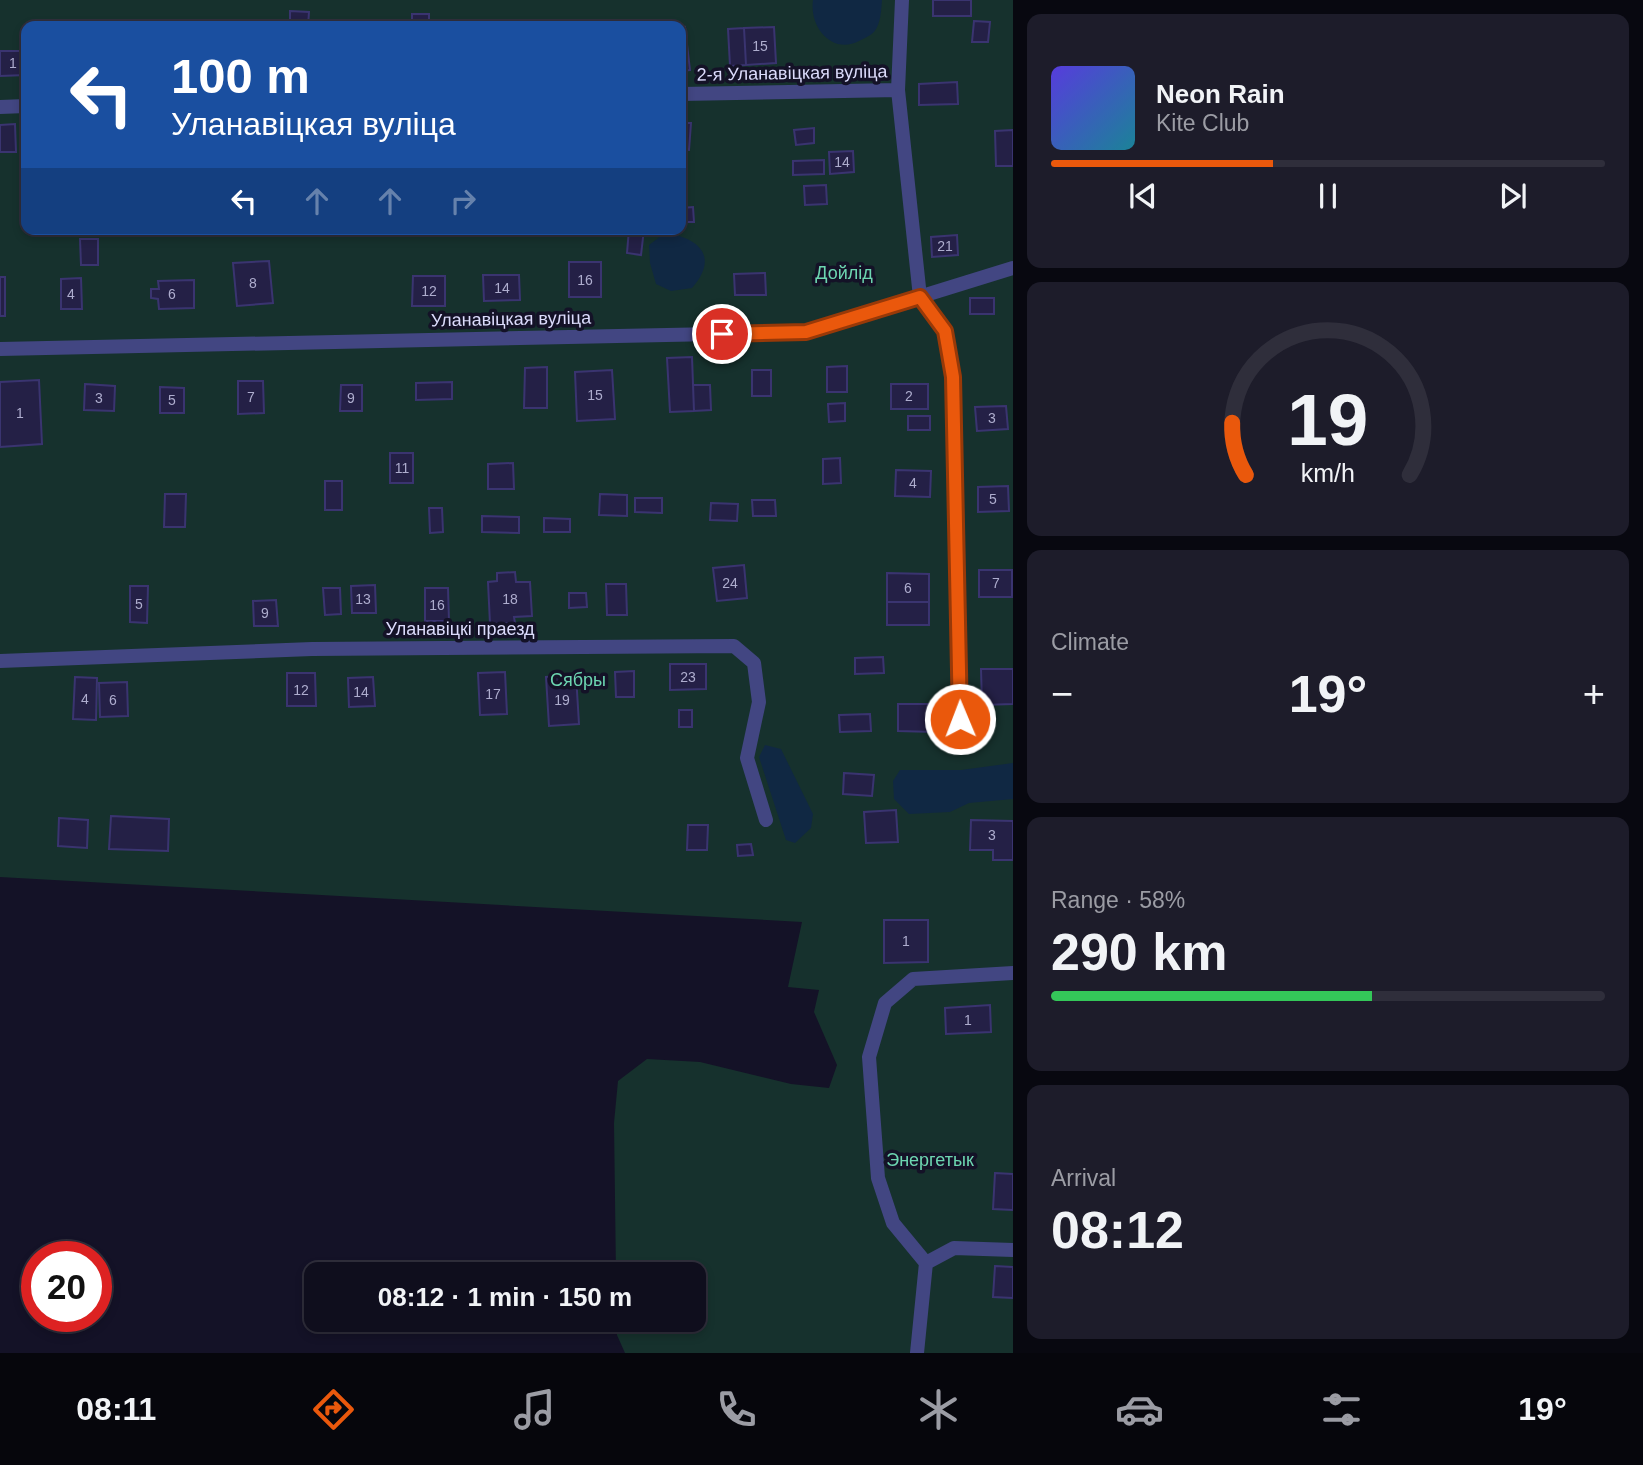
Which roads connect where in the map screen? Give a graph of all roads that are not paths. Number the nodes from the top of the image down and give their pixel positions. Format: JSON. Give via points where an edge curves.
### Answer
{"nodes":[{"id":1,"x":902,"y":0,"type":"edge"},
{"id":2,"x":898,"y":90,"type":"junction"},
{"id":3,"x":686,"y":94,"type":"edge"},
{"id":4,"x":21,"y":106,"type":"edge"},
{"id":5,"x":0,"y":107,"type":"edge"},
{"id":6,"x":1013,"y":268,"type":"edge"},
{"id":7,"x":920,"y":297,"type":"junction"},
{"id":8,"x":0,"y":349,"type":"edge"},
{"id":9,"x":0,"y":660,"type":"edge"},
{"id":10,"x":960,"y":719,"type":"dead end"},
{"id":11,"x":766,"y":820,"type":"dead end"},
{"id":12,"x":1013,"y":973,"type":"edge"},
{"id":13,"x":1013,"y":1250,"type":"edge"},
{"id":14,"x":926,"y":1263,"type":"junction"},
{"id":15,"x":917,"y":1353,"type":"edge"}],
"edges":[{"from":1,"to":2,"type":"lane","name":"2-я Уланавіцкая вуліца"},
{"from":2,"to":3,"type":"lane","name":"2-я Уланавіцкая вуліца"},
{"from":2,"to":7,"type":"lane"},
{"from":4,"to":5,"type":"lane"},
{"from":6,"to":7,"type":"lane","name":"Уланавіцкая вуліца"},
{"from":7,"to":8,"type":"lane","name":"Уланавіцкая вуліца","via":[[806,332]]},
{"from":7,"to":10,"type":"lane","via":[[945,331],[953,377]]},
{"from":9,"to":11,"type":"lane","name":"Уланавіцкі праезд","via":[[312,649],[734,646],[754,663],[759,702],[747,758]]},
{"from":12,"to":14,"type":"lane","via":[[913,979],[885,1003],[869,1057],[878,1178],[893,1223]]},
{"from":13,"to":14,"type":"lane","via":[[954,1248]]},
{"from":14,"to":15,"type":"lane"}]}
